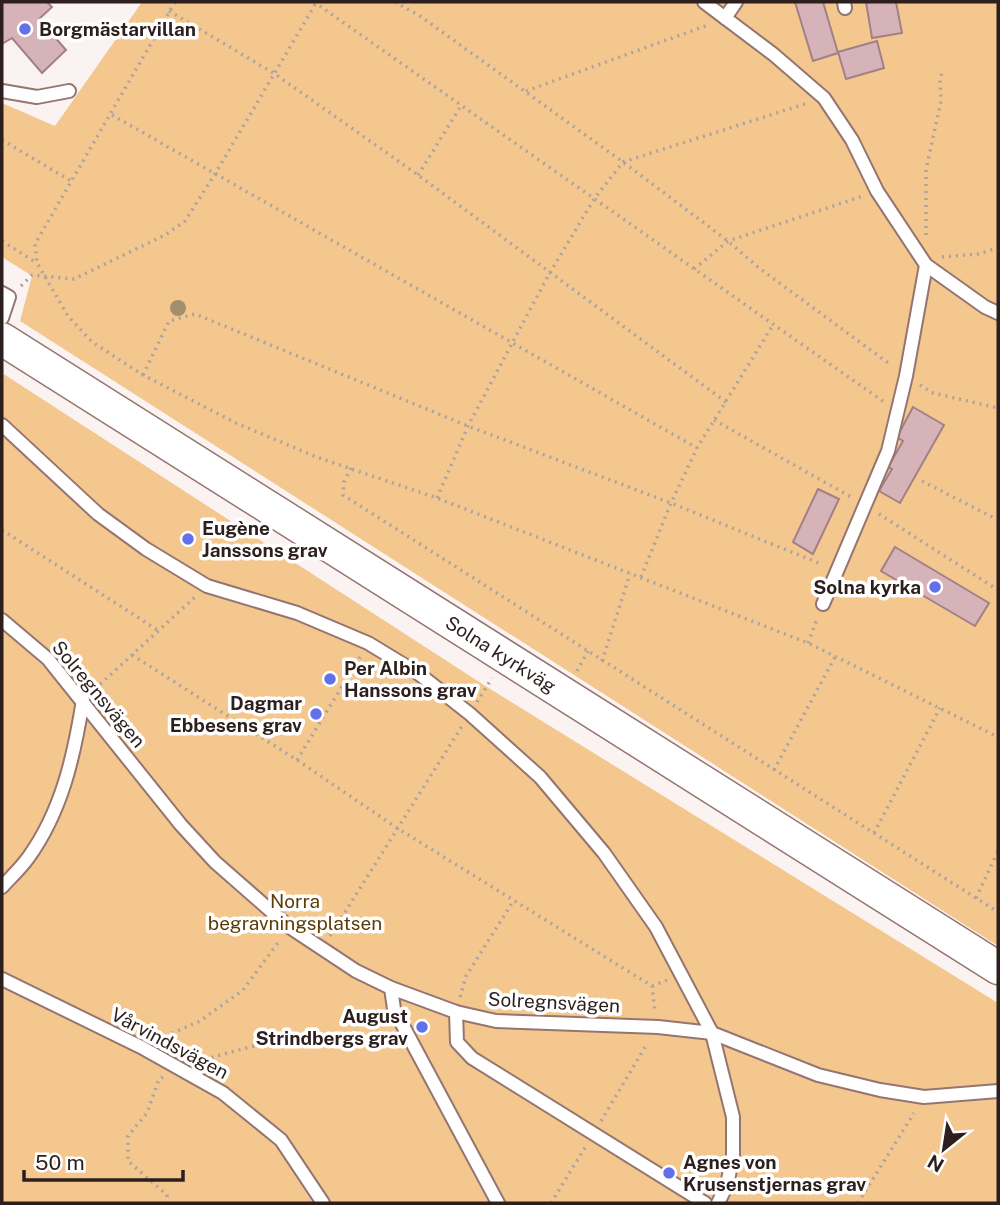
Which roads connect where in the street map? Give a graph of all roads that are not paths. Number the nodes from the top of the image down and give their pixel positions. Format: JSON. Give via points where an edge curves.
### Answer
{"nodes":[{"id":1,"x":704,"y":2,"type":"edge"},
{"id":2,"x":736,"y":2,"type":"edge"},
{"id":3,"x":725,"y":18,"type":"junction"},
{"id":4,"x":2,"y":91,"type":"edge"},
{"id":5,"x":69,"y":91,"type":"dead end"},
{"id":6,"x":926,"y":265,"type":"junction"},
{"id":7,"x":5,"y":295,"type":"edge"},
{"id":8,"x":998,"y":313,"type":"edge"},
{"id":9,"x":2,"y":318,"type":"edge"},
{"id":10,"x":2,"y":339,"type":"edge"},
{"id":11,"x":2,"y":425,"type":"edge"},
{"id":12,"x":823,"y":604,"type":"road end"},
{"id":13,"x":2,"y":620,"type":"edge"},
{"id":14,"x":83,"y":699,"type":"junction"},
{"id":15,"x":2,"y":887,"type":"edge"},
{"id":16,"x":998,"y":968,"type":"edge"},
{"id":17,"x":2,"y":979,"type":"edge"},
{"id":18,"x":391,"y":988,"type":"junction"},
{"id":19,"x":456,"y":1012,"type":"junction"},
{"id":20,"x":712,"y":1033,"type":"junction"},
{"id":21,"x":998,"y":1091,"type":"edge"},
{"id":22,"x":323,"y":1203,"type":"edge"},
{"id":23,"x":498,"y":1203,"type":"edge"},
{"id":24,"x":705,"y":1203,"type":"edge"},
{"id":25,"x":718,"y":1203,"type":"edge"}],
"edges":[{"from":1,"to":3,"type":"lane"},
{"from":2,"to":3,"type":"lane"},
{"from":3,"to":6,"type":"lane","via":[[824,98]]},
{"from":4,"to":5,"type":"lane","via":[[37,97]]},
{"from":6,"to":8,"type":"lane"},
{"from":6,"to":12,"type":"lane","via":[[888,451]]},
{"from":7,"to":9,"type":"lane"},
{"from":10,"to":16,"type":"street","name":"Solna kyrkväg"},
{"from":11,"to":20,"type":"lane","via":[[98,514],[146,549],[207,586],[297,613],[368,643],[419,674],[470,714],[540,777],[604,853],[656,927]]},
{"from":13,"to":14,"type":"lane","name":"Solregnsvägen","via":[[48,659]]},
{"from":14,"to":15,"type":"lane","via":[[75,751],[59,803],[28,858]]},
{"from":14,"to":18,"type":"lane","name":"Solregnsvägen","via":[[181,825],[225,871],[288,926]]},
{"from":17,"to":22,"type":"lane","name":"Vårvindsvägen","via":[[223,1093],[281,1140]]},
{"from":18,"to":19,"type":"lane","name":"Solregnsvägen"},
{"from":18,"to":23,"type":"lane","via":[[394,1009]]},
{"from":19,"to":20,"type":"lane","name":"Solregnsvägen","via":[[496,1021]]},
{"from":19,"to":24,"type":"lane","via":[[457,1042],[472,1058]]},
{"from":20,"to":21,"type":"lane","name":"Solregnsvägen","via":[[818,1075],[880,1090],[924,1097]]},
{"from":20,"to":25,"type":"lane","via":[[733,1116],[733,1155]]}]}
